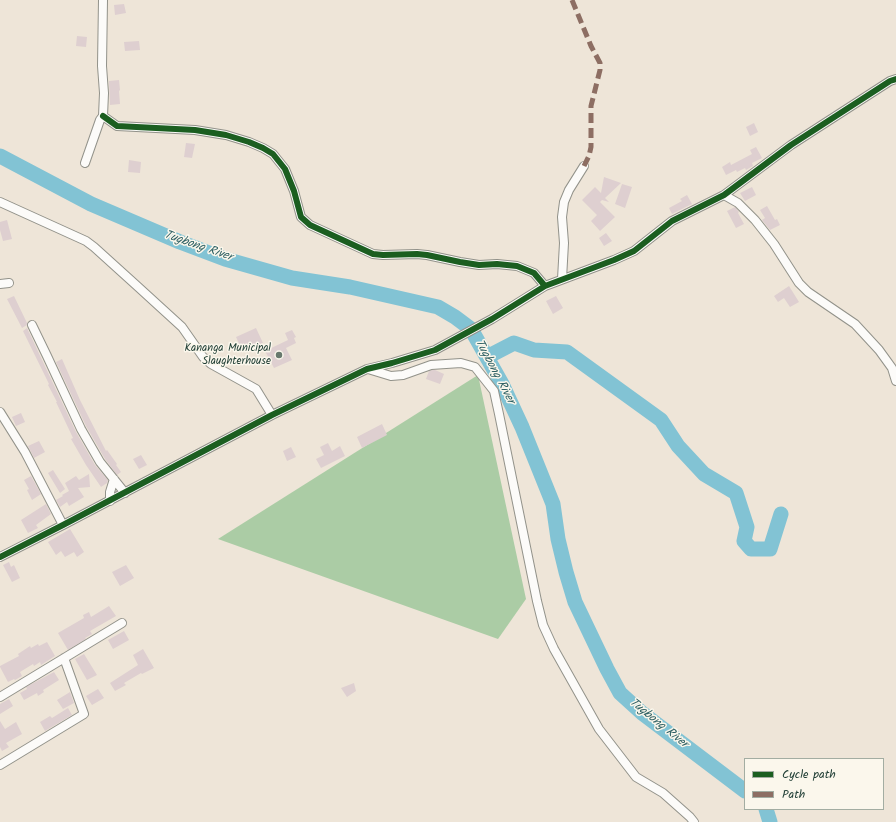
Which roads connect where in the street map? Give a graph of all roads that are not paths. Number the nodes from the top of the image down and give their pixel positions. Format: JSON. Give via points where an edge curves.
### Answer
{"nodes":[{"id":1,"x":103,"y":0,"type":"edge"},
{"id":2,"x":896,"y":79,"type":"edge"},
{"id":3,"x":103,"y":116,"type":"junction"},
{"id":4,"x":85,"y":163,"type":"dead end"},
{"id":5,"x":584,"y":166,"type":"dead end"},
{"id":6,"x":724,"y":195,"type":"junction"},
{"id":7,"x":0,"y":202,"type":"edge"},
{"id":8,"x":562,"y":279,"type":"junction"},
{"id":9,"x":9,"y":283,"type":"dead end"},
{"id":10,"x":0,"y":284,"type":"edge"},
{"id":11,"x":545,"y":286,"type":"junction"},
{"id":12,"x":32,"y":325,"type":"dead end"},
{"id":13,"x":367,"y":369,"type":"junction"},
{"id":14,"x":896,"y":381,"type":"edge"},
{"id":15,"x":0,"y":412,"type":"edge"},
{"id":16,"x":272,"y":415,"type":"junction"},
{"id":17,"x":114,"y":479,"type":"junction"},
{"id":18,"x":125,"y":493,"type":"junction"},
{"id":19,"x":110,"y":501,"type":"junction"},
{"id":20,"x":63,"y":525,"type":"junction"},
{"id":21,"x":0,"y":558,"type":"edge"},
{"id":22,"x":122,"y":623,"type":"dead end"},
{"id":23,"x":64,"y":658,"type":"junction"},
{"id":24,"x":0,"y":697,"type":"edge"},
{"id":25,"x":0,"y":765,"type":"edge"},
{"id":26,"x":694,"y":822,"type":"edge"}],
"edges":[{"from":1,"to":3,"type":"street"},
{"from":2,"to":6,"type":"street","via":[[791,145]]},
{"from":3,"to":4,"type":"street"},
{"from":3,"to":11,"type":"street","via":[[117,126],[195,130],[226,135],[264,148],[273,154],[285,169],[301,217],[310,225],[373,254],[417,254],[460,262],[517,266],[534,273]]},
{"from":5,"to":8,"type":"street","via":[[564,202]]},
{"from":6,"to":8,"type":"street","via":[[672,221],[634,251]]},
{"from":6,"to":14,"type":"street","via":[[738,203],[755,220],[774,244],[798,283],[855,324],[892,368]]},
{"from":7,"to":16,"type":"street","via":[[94,247],[182,328],[203,357],[256,389]]},
{"from":8,"to":11,"type":"street"},
{"from":9,"to":10,"type":"street"},
{"from":11,"to":13,"type":"street","via":[[492,320],[435,350]]},
{"from":12,"to":17,"type":"street","via":[[81,429],[100,462]]},
{"from":13,"to":16,"type":"street"},
{"from":13,"to":26,"type":"street","via":[[391,376],[431,366],[461,363],[475,367],[494,391],[537,601],[543,624],[554,649],[598,729],[636,777],[663,793]]},
{"from":15,"to":20,"type":"street","via":[[25,452]]},
{"from":16,"to":18,"type":"street"},
{"from":17,"to":18,"type":"street"},
{"from":17,"to":19,"type":"street"},
{"from":18,"to":19,"type":"street"},
{"from":19,"to":20,"type":"street"},
{"from":20,"to":21,"type":"street"},
{"from":22,"to":23,"type":"street"},
{"from":23,"to":24,"type":"street"},
{"from":23,"to":25,"type":"street","via":[[84,714]]}]}
